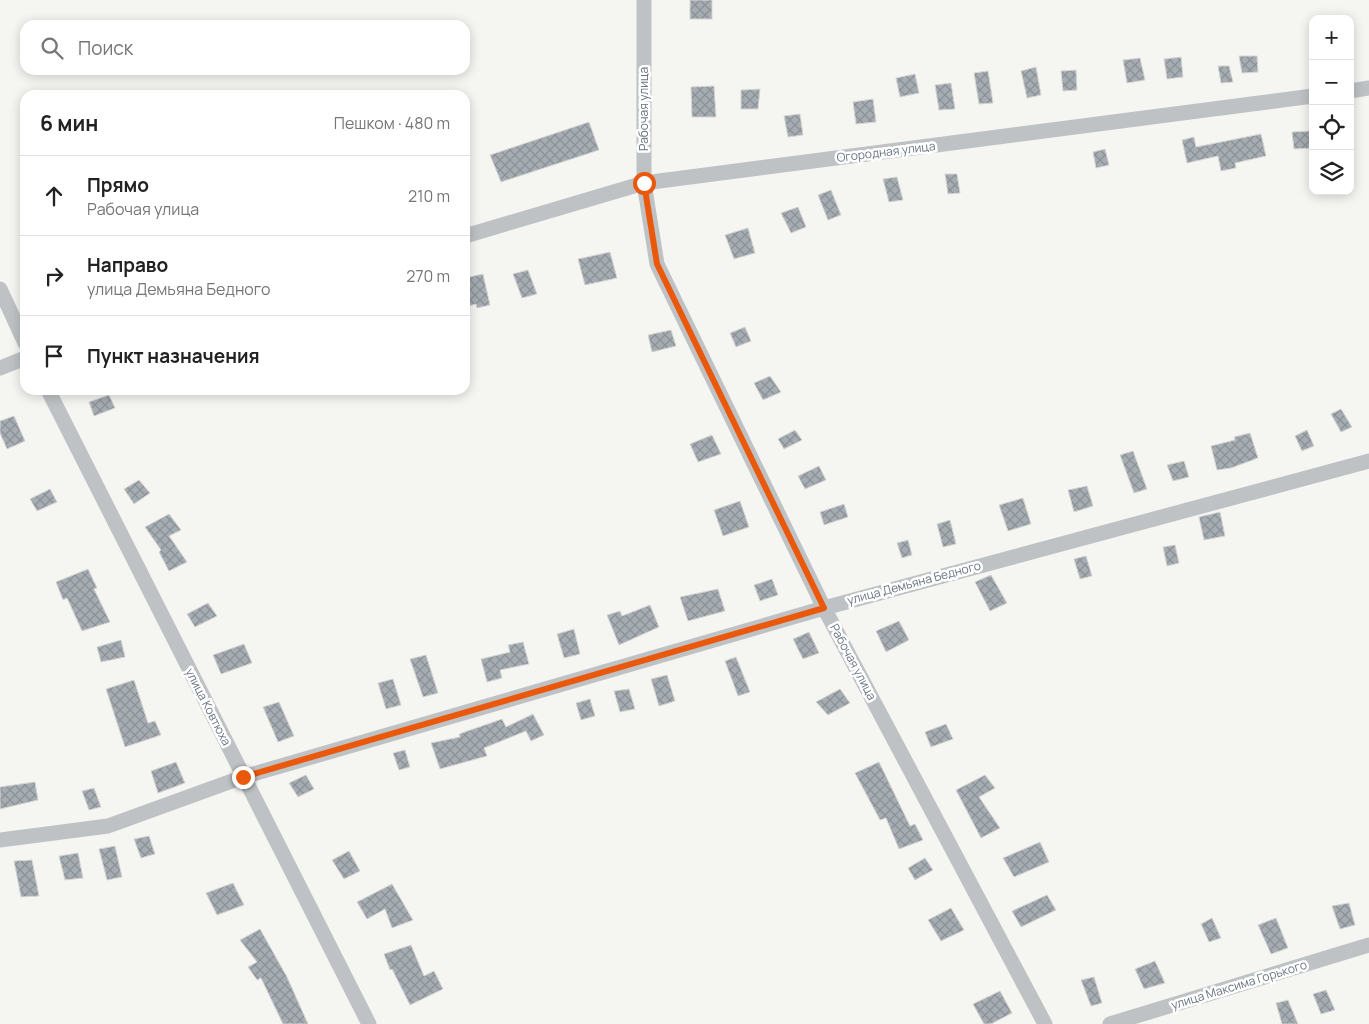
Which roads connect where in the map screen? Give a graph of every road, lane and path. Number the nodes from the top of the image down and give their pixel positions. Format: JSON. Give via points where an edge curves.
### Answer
{"nodes":[{"id":1,"x":644,"y":0,"type":"edge"},
{"id":2,"x":1369,"y":88,"type":"edge"},
{"id":3,"x":1354,"y":90,"type":"edge"},
{"id":4,"x":1309,"y":97,"type":"edge"},
{"id":5,"x":644,"y":183,"type":"junction"},
{"id":6,"x":470,"y":235,"type":"edge"},
{"id":7,"x":0,"y":290,"type":"edge"},
{"id":8,"x":20,"y":332,"type":"edge"},
{"id":9,"x":20,"y":360,"type":"edge"},
{"id":10,"x":0,"y":368,"type":"edge"},
{"id":11,"x":51,"y":395,"type":"edge"},
{"id":12,"x":1369,"y":461,"type":"edge"},
{"id":13,"x":824,"y":608,"type":"junction"},
{"id":14,"x":243,"y":777,"type":"junction"},
{"id":15,"x":0,"y":840,"type":"edge"},
{"id":16,"x":1369,"y":945,"type":"edge"},
{"id":17,"x":369,"y":1024,"type":"edge"},
{"id":18,"x":1045,"y":1024,"type":"edge"},
{"id":19,"x":1110,"y":1024,"type":"edge"}],
"edges":[{"from":1,"to":5,"type":"street","name":"Рабочая улица"},
{"from":2,"to":3,"type":"street"},
{"from":4,"to":5,"type":"street","name":"Огородная улица"},
{"from":5,"to":6,"type":"street","name":"Огородная улица"},
{"from":5,"to":13,"type":"street","name":"Рабочая улица","via":[[657,264]]},
{"from":7,"to":8,"type":"street"},
{"from":9,"to":10,"type":"street"},
{"from":11,"to":14,"type":"street","name":"улица Ковтюха"},
{"from":12,"to":13,"type":"street","name":"улица Демьяна Бедного"},
{"from":13,"to":14,"type":"street","name":"улица Демьяна Бедного"},
{"from":13,"to":18,"type":"street","name":"Рабочая улица"},
{"from":14,"to":15,"type":"street","name":"улица Демьяна Бедного","via":[[108,826]]},
{"from":14,"to":17,"type":"street","name":"улица Ковтюха"},
{"from":16,"to":19,"type":"street","name":"улица Максима Горького"}]}
